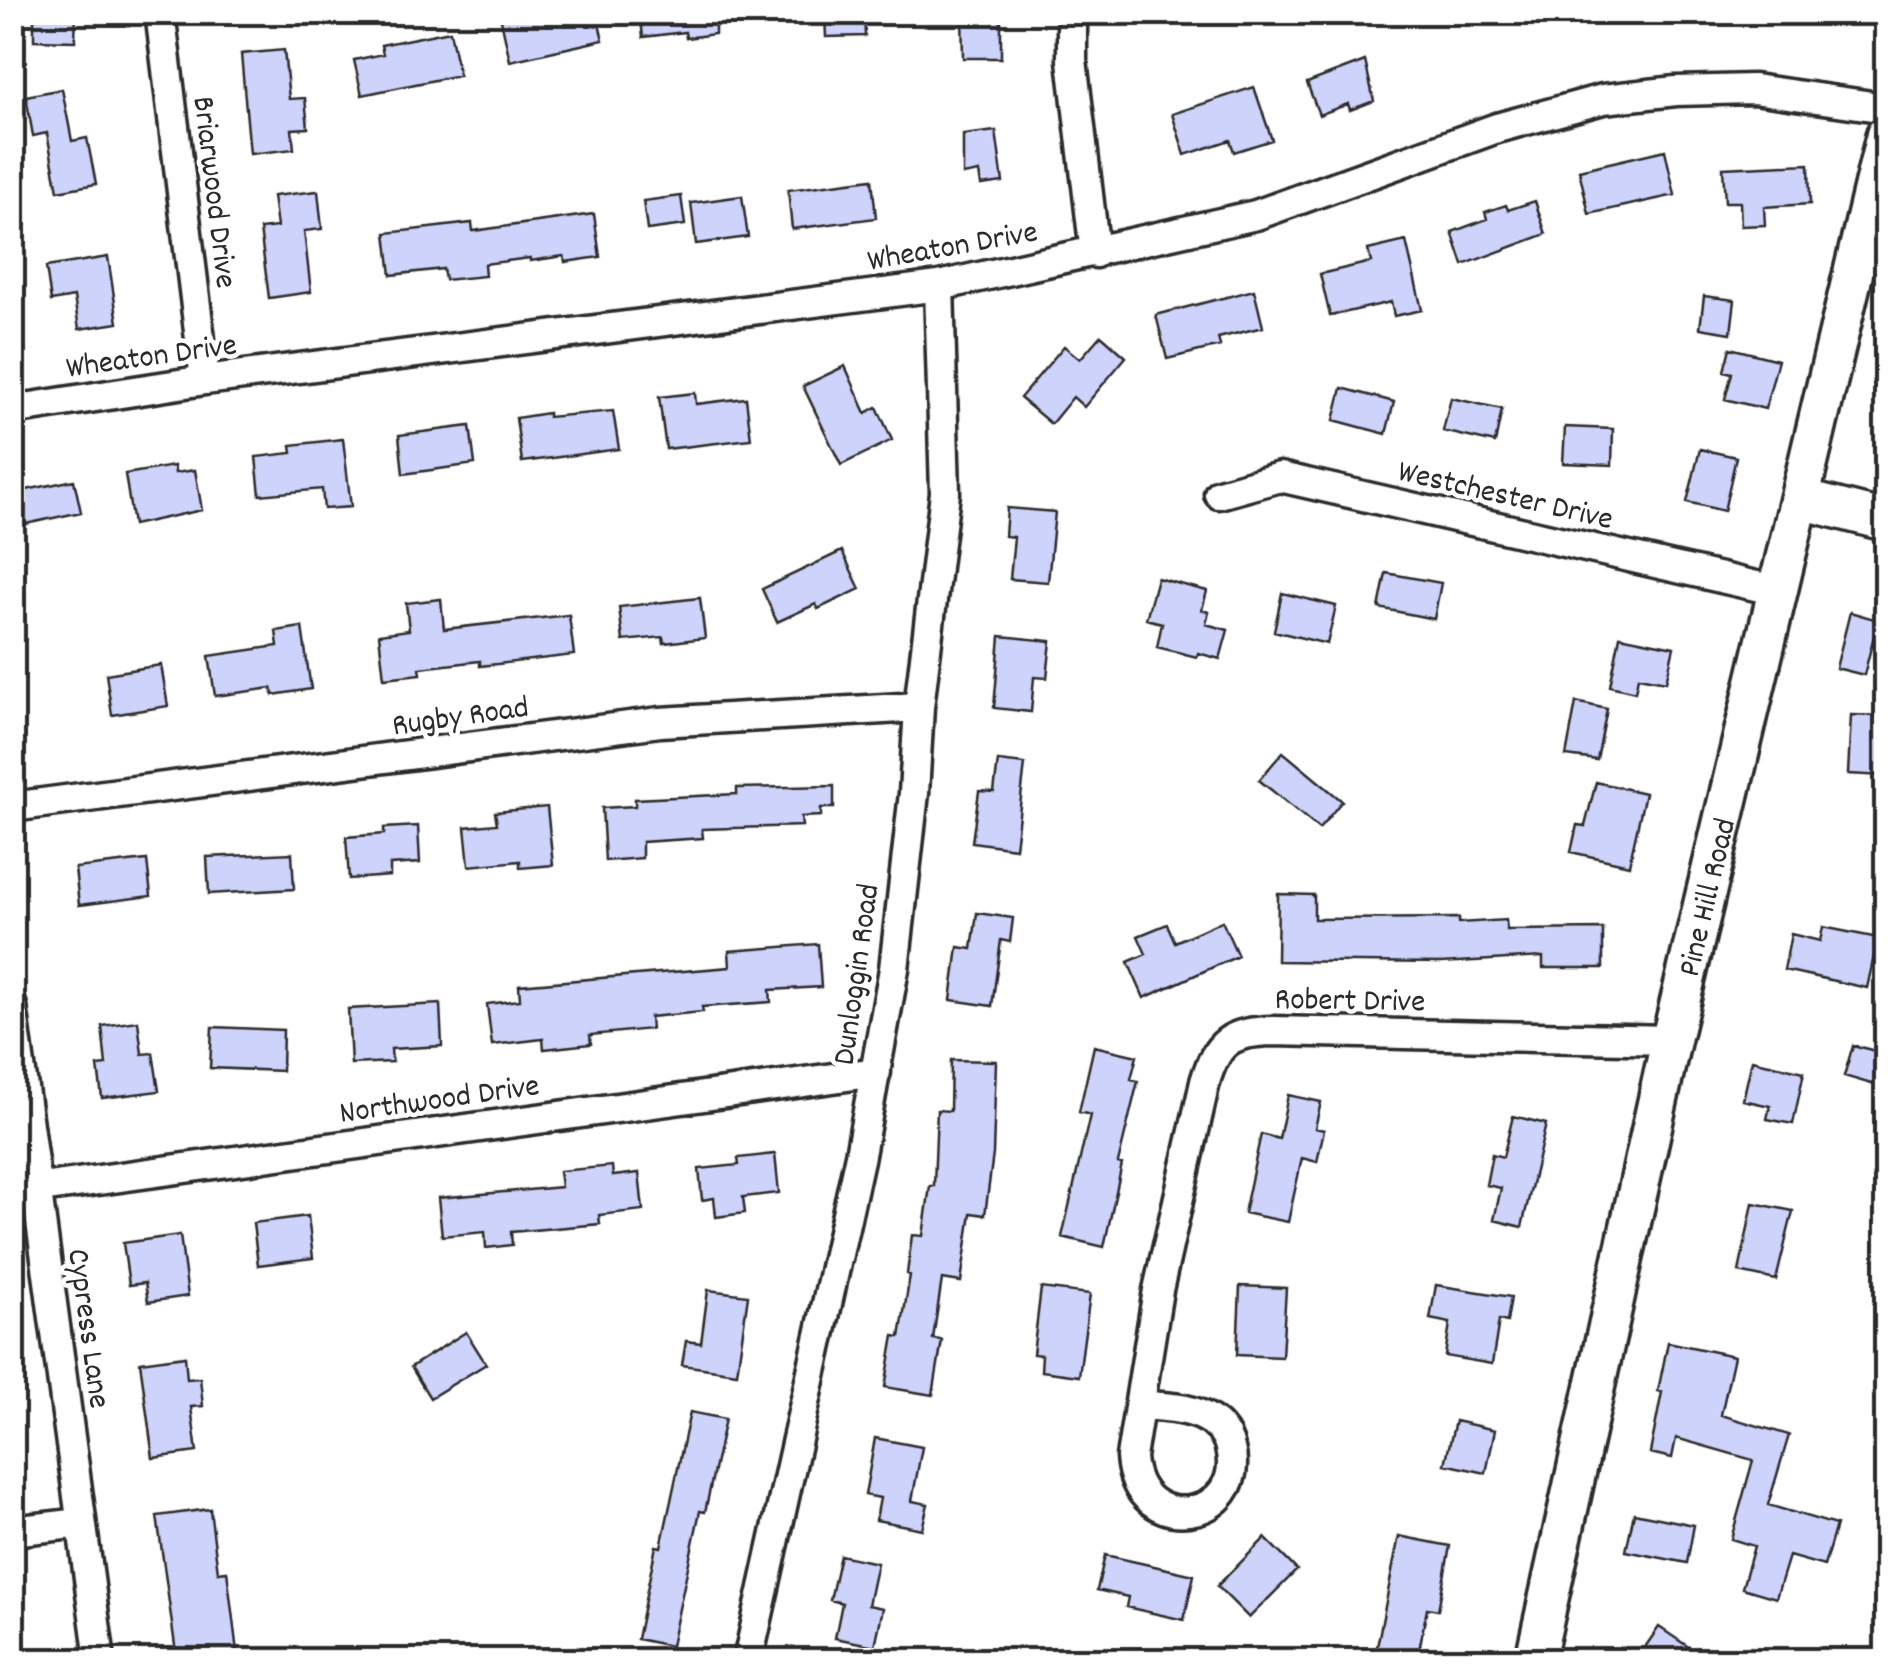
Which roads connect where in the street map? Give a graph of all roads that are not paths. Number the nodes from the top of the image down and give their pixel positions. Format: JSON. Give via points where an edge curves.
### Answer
{"nodes":[{"id":1,"x":160,"y":12,"type":"edge"},
{"id":2,"x":1072,"y":12,"type":"edge"},
{"id":3,"x":1886,"y":108,"type":"edge"},
{"id":4,"x":1886,"y":135,"type":"edge"},
{"id":5,"x":1095,"y":252,"type":"junction"},
{"id":6,"x":940,"y":286,"type":"junction"},
{"id":7,"x":205,"y":380,"type":"junction"},
{"id":8,"x":12,"y":410,"type":"edge"},
{"id":9,"x":1219,"y":494,"type":"dead end"},
{"id":10,"x":1800,"y":499,"type":"junction"},
{"id":11,"x":1886,"y":521,"type":"edge"},
{"id":12,"x":1778,"y":591,"type":"junction"},
{"id":13,"x":919,"y":707,"type":"junction"},
{"id":14,"x":12,"y":807,"type":"edge"},
{"id":15,"x":12,"y":1006,"type":"edge"},
{"id":16,"x":1671,"y":1040,"type":"junction"},
{"id":17,"x":876,"y":1072,"type":"junction"},
{"id":18,"x":25,"y":1190,"type":"edge"},
{"id":19,"x":1140,"y":1405,"type":"dead end"},
{"id":20,"x":82,"y":1523,"type":"junction"},
{"id":21,"x":12,"y":1530,"type":"edge"},
{"id":22,"x":100,"y":1660,"type":"edge"},
{"id":23,"x":748,"y":1660,"type":"edge"},
{"id":24,"x":1534,"y":1660,"type":"edge"}],
"edges":[{"from":1,"to":7,"type":"street","name":"Briarwood Drive"},
{"from":2,"to":5,"type":"street"},
{"from":3,"to":5,"type":"street","name":"Wheaton Drive","via":[[1754,90],[1603,99],[1497,128],[1256,215]]},
{"from":4,"to":10,"type":"street","name":"Pine Hill Road"},
{"from":5,"to":6,"type":"street","name":"Wheaton Drive"},
{"from":6,"to":7,"type":"street","name":"Wheaton Drive"},
{"from":6,"to":13,"type":"street","name":"Dunloggin Road","via":[[945,493]]},
{"from":7,"to":8,"type":"street","name":"Wheaton Drive"},
{"from":9,"to":12,"type":"street","name":"Westchester Drive","via":[[1280,476]]},
{"from":10,"to":11,"type":"street"},
{"from":10,"to":12,"type":"street","name":"Pine Hill Road"},
{"from":12,"to":16,"type":"street","name":"Pine Hill Road"},
{"from":13,"to":14,"type":"street","name":"Rugby Road","via":[[660,722]]},
{"from":13,"to":17,"type":"street","name":"Dunloggin Road","via":[[894,969]]},
{"from":15,"to":18,"type":"street","name":"Cypress Lane"},
{"from":16,"to":19,"type":"street","name":"Robert Drive","via":[[1273,1031],[1227,1040],[1212,1057],[1205,1082],[1158,1290]]},
{"from":16,"to":24,"type":"street","name":"Pine Hill Road"},
{"from":17,"to":18,"type":"street","name":"Northwood Drive"},
{"from":17,"to":23,"type":"street","name":"Dunloggin Road"},
{"from":18,"to":20,"type":"street","name":"Cypress Lane"},
{"from":20,"to":21,"type":"street"},
{"from":20,"to":22,"type":"street","name":"Cypress Lane"}]}
